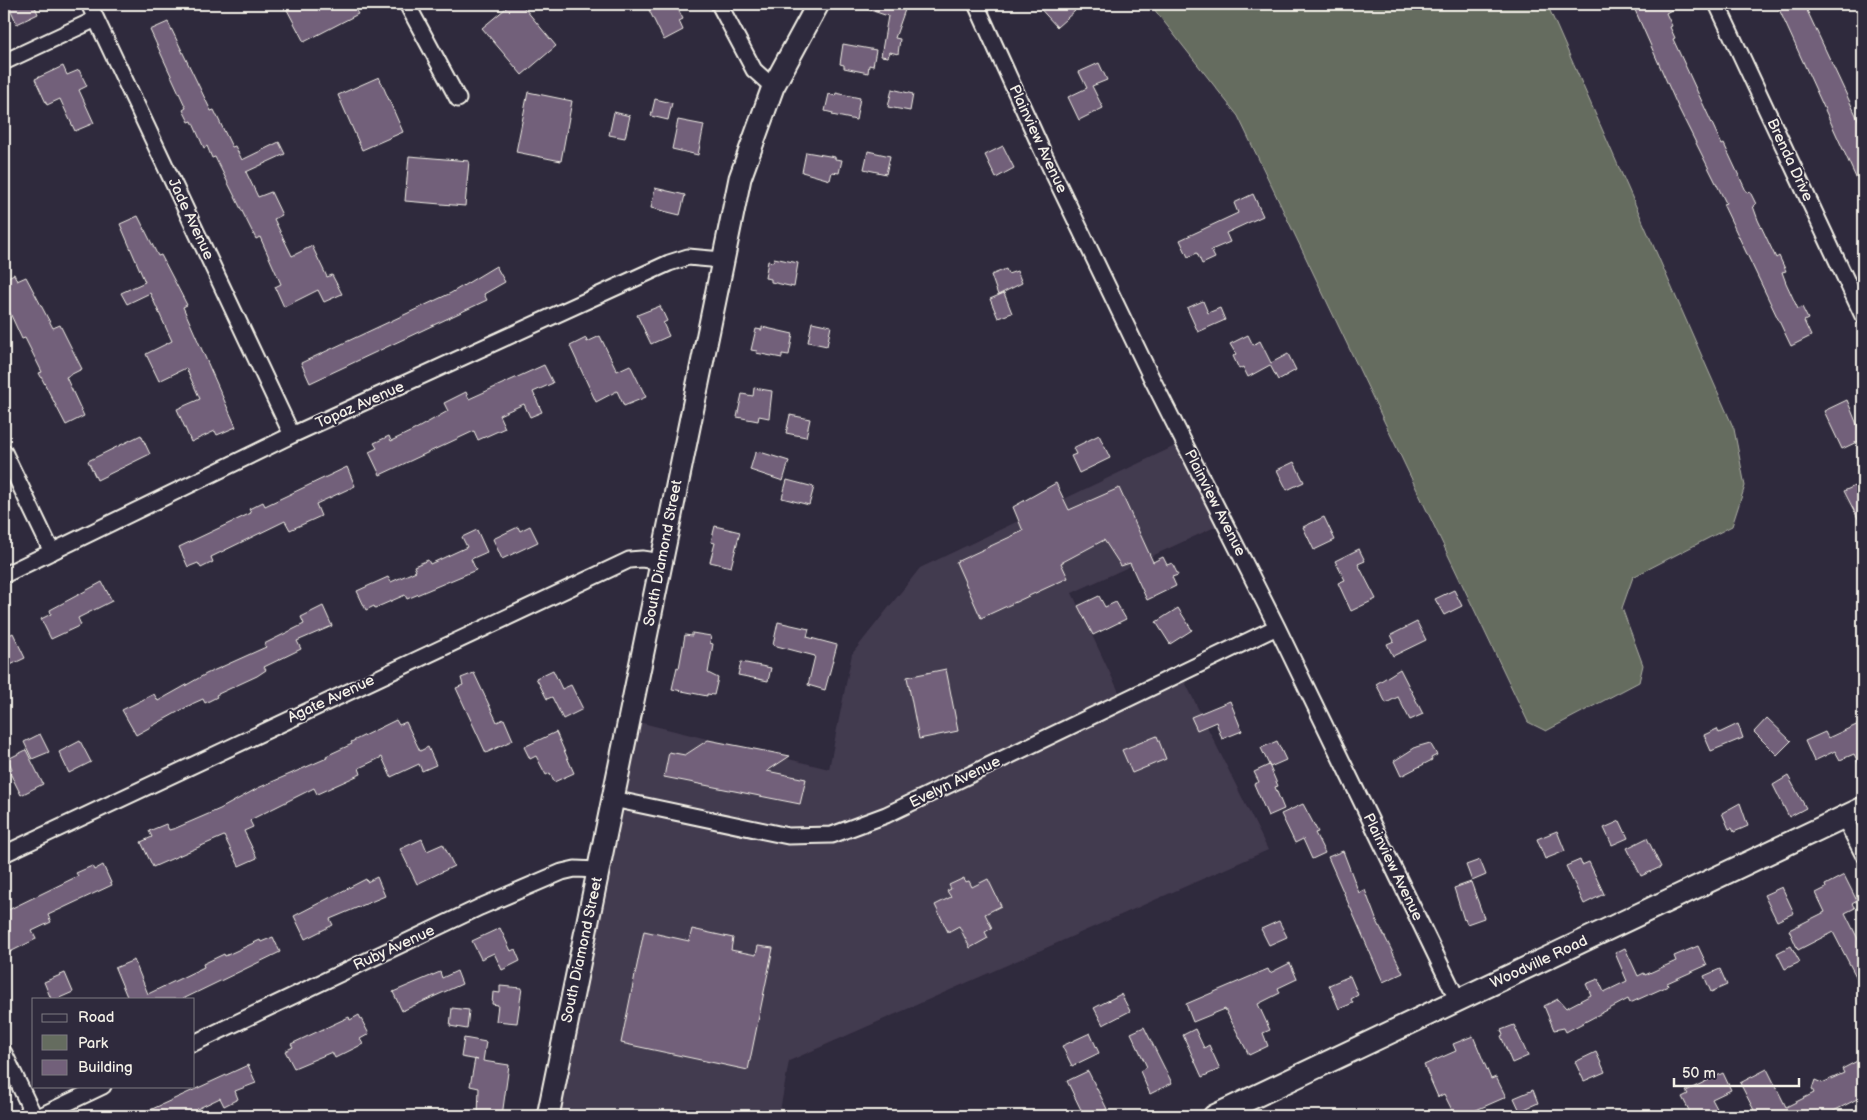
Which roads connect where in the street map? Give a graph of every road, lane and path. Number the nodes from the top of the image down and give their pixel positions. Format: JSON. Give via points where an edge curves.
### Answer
{"nodes":[{"id":1,"x":89,"y":4,"type":"edge"},
{"id":2,"x":407,"y":4,"type":"edge"},
{"id":3,"x":719,"y":4,"type":"edge"},
{"id":4,"x":818,"y":4,"type":"edge"},
{"id":5,"x":976,"y":4,"type":"edge"},
{"id":6,"x":1717,"y":4,"type":"edge"},
{"id":7,"x":96,"y":19,"type":"junction"},
{"id":8,"x":4,"y":62,"type":"edge"},
{"id":9,"x":773,"y":87,"type":"junction"},
{"id":10,"x":458,"y":99,"type":"dead end"},
{"id":11,"x":722,"y":260,"type":"junction"},
{"id":12,"x":1863,"y":316,"type":"edge"},
{"id":13,"x":292,"y":435,"type":"junction"},
{"id":14,"x":4,"y":452,"type":"edge"},
{"id":15,"x":52,"y":552,"type":"junction"},
{"id":16,"x":662,"y":562,"type":"junction"},
{"id":17,"x":4,"y":574,"type":"edge"},
{"id":18,"x":1277,"y":627,"type":"junction"},
{"id":19,"x":613,"y":799,"type":"junction"},
{"id":20,"x":1863,"y":808,"type":"edge"},
{"id":21,"x":1844,"y":817,"type":"junction"},
{"id":22,"x":4,"y":854,"type":"edge"},
{"id":23,"x":1863,"y":854,"type":"edge"},
{"id":24,"x":598,"y":870,"type":"junction"},
{"id":25,"x":1458,"y":1001,"type":"junction"},
{"id":26,"x":195,"y":1043,"type":"edge"},
{"id":27,"x":4,"y":1053,"type":"edge"},
{"id":28,"x":99,"y":1088,"type":"edge"},
{"id":29,"x":34,"y":1116,"type":"edge"},
{"id":30,"x":40,"y":1116,"type":"edge"},
{"id":31,"x":548,"y":1116,"type":"edge"},
{"id":32,"x":1214,"y":1116,"type":"edge"}],
"edges":[{"from":1,"to":7,"type":"street","name":"Jade Avenue"},
{"from":2,"to":10,"type":"street"},
{"from":3,"to":9,"type":"street","via":[[754,70]]},
{"from":4,"to":9,"type":"street","name":"South Diamond Street"},
{"from":5,"to":18,"type":"street","name":"Plainview Avenue","via":[[1151,378]]},
{"from":6,"to":12,"type":"street","name":"Brenda Drive"},
{"from":7,"to":8,"type":"street"},
{"from":7,"to":13,"type":"street","name":"Jade Avenue"},
{"from":9,"to":11,"type":"street","name":"South Diamond Street","via":[[740,178]]},
{"from":11,"to":13,"type":"street","name":"Topaz Avenue","via":[[688,256]]},
{"from":11,"to":16,"type":"street","name":"South Diamond Street"},
{"from":13,"to":15,"type":"street","name":"Topaz Avenue"},
{"from":14,"to":15,"type":"street"},
{"from":15,"to":17,"type":"street","name":"Topaz Avenue"},
{"from":16,"to":19,"type":"street","name":"South Diamond Street"},
{"from":16,"to":22,"type":"street","name":"Agate Avenue","via":[[630,560]]},
{"from":18,"to":19,"type":"street","name":"Evelyn Avenue","via":[[886,815],[832,835],[788,836]]},
{"from":18,"to":25,"type":"street","name":"Plainview Avenue"},
{"from":19,"to":24,"type":"street","name":"South Diamond Street"},
{"from":20,"to":21,"type":"street","name":"Woodville Road"},
{"from":21,"to":23,"type":"street"},
{"from":21,"to":25,"type":"street","name":"Woodville Road"},
{"from":24,"to":26,"type":"street","name":"Ruby Avenue","via":[[562,872],[480,907]]},
{"from":24,"to":31,"type":"street","name":"South Diamond Street"},
{"from":25,"to":32,"type":"street","name":"Woodville Road"},
{"from":27,"to":29,"type":"street"},
{"from":28,"to":30,"type":"street"}]}
